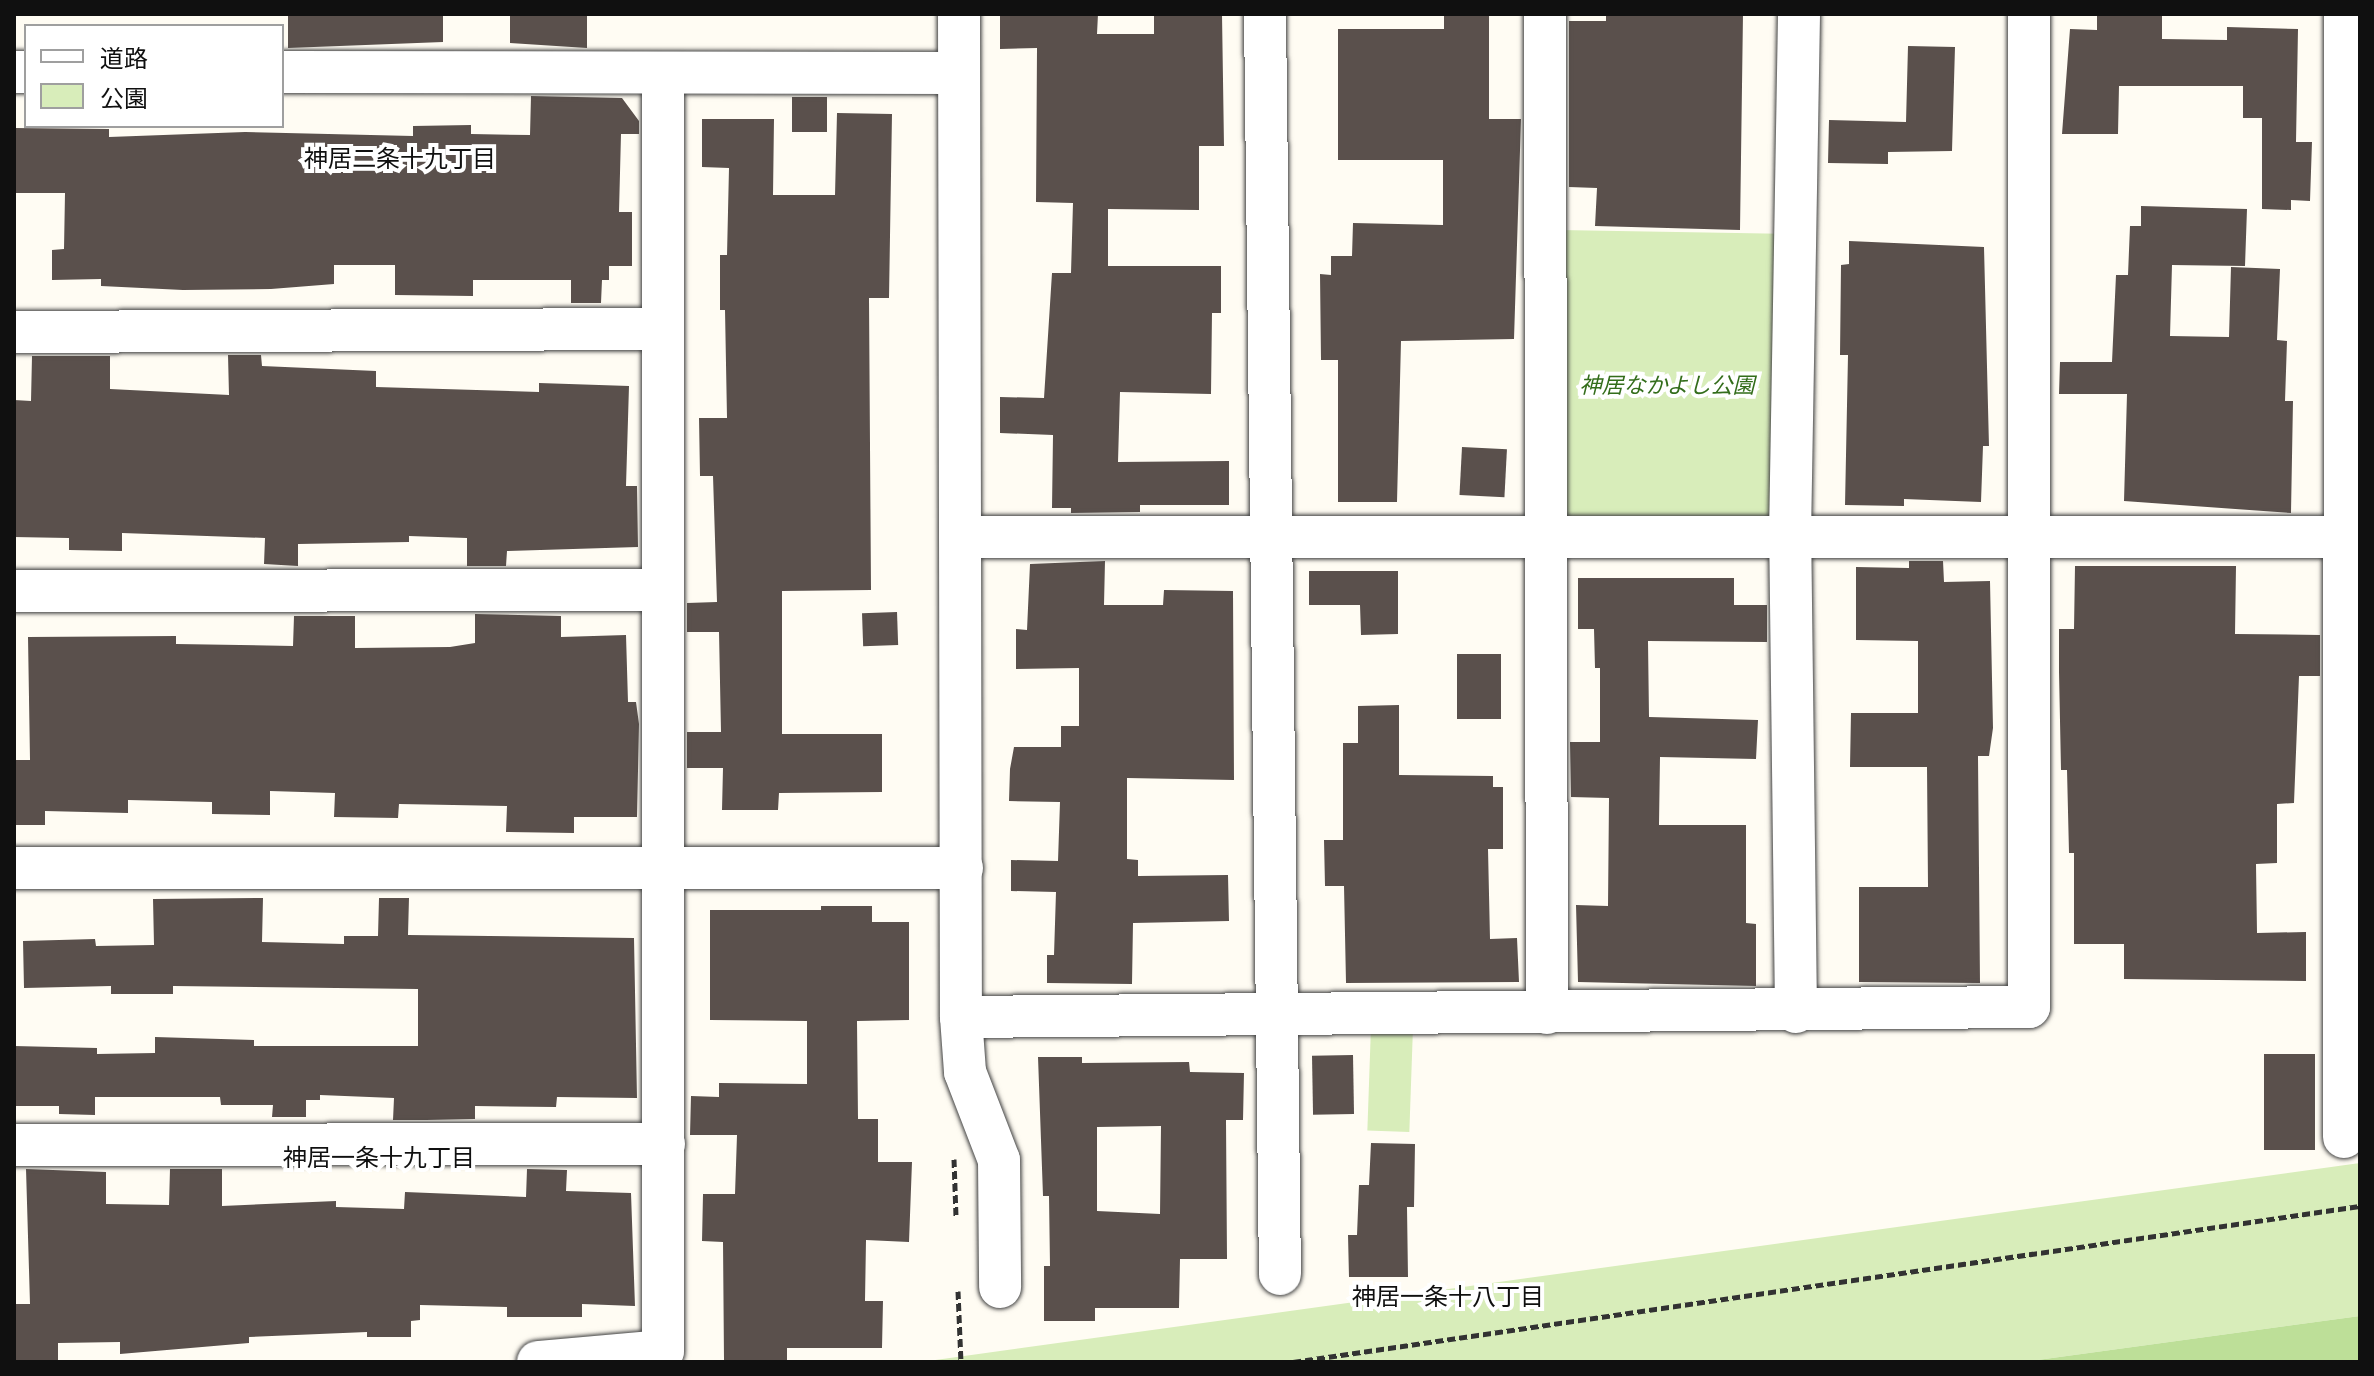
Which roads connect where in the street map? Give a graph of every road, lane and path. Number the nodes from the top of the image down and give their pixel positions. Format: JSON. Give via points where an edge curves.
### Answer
{"nodes":[{"id":1,"x":959,"y":14,"type":"edge"},
{"id":2,"x":1265,"y":14,"type":"edge"},
{"id":3,"x":1545,"y":14,"type":"edge"},
{"id":4,"x":1799,"y":14,"type":"edge"},
{"id":5,"x":2029,"y":14,"type":"edge"},
{"id":6,"x":2345,"y":14,"type":"edge"},
{"id":7,"x":284,"y":72,"type":"edge"},
{"id":8,"x":663,"y":73,"type":"junction"},
{"id":9,"x":959,"y":73,"type":"junction"},
{"id":10,"x":2352,"y":282,"type":"edge"},
{"id":11,"x":661,"y":329,"type":"junction"},
{"id":12,"x":14,"y":332,"type":"edge"},
{"id":13,"x":1790,"y":536,"type":"junction"},
{"id":14,"x":962,"y":537,"type":"junction"},
{"id":15,"x":2345,"y":537,"type":"junction"},
{"id":16,"x":1268,"y":538,"type":"junction"},
{"id":17,"x":1542,"y":539,"type":"junction"},
{"id":18,"x":2032,"y":539,"type":"junction"},
{"id":19,"x":663,"y":590,"type":"junction"},
{"id":20,"x":14,"y":591,"type":"edge"},
{"id":21,"x":666,"y":867,"type":"junction"},
{"id":22,"x":14,"y":868,"type":"edge"},
{"id":23,"x":962,"y":868,"type":"junction"},
{"id":24,"x":1796,"y":1012,"type":"junction"},
{"id":25,"x":1547,"y":1013,"type":"junction"},
{"id":26,"x":1277,"y":1015,"type":"junction"},
{"id":27,"x":961,"y":1017,"type":"junction"},
{"id":28,"x":2344,"y":1137,"type":"dead end"},
{"id":29,"x":664,"y":1144,"type":"junction"},
{"id":30,"x":14,"y":1145,"type":"edge"},
{"id":31,"x":2360,"y":1206,"type":"edge"},
{"id":32,"x":1280,"y":1274,"type":"dead end"},
{"id":33,"x":1000,"y":1287,"type":"dead end"},
{"id":34,"x":538,"y":1362,"type":"edge"},
{"id":35,"x":1293,"y":1362,"type":"edge"}],
"edges":[{"from":1,"to":9,"type":"street"},
{"from":2,"to":16,"type":"street"},
{"from":3,"to":17,"type":"street"},
{"from":4,"to":13,"type":"street"},
{"from":5,"to":18,"type":"street"},
{"from":6,"to":10,"type":"street"},
{"from":7,"to":8,"type":"street"},
{"from":8,"to":9,"type":"street"},
{"from":8,"to":11,"type":"street"},
{"from":9,"to":14,"type":"street"},
{"from":10,"to":15,"type":"street"},
{"from":11,"to":12,"type":"street"},
{"from":11,"to":19,"type":"street"},
{"from":13,"to":17,"type":"street"},
{"from":13,"to":18,"type":"street"},
{"from":13,"to":24,"type":"street"},
{"from":14,"to":16,"type":"street"},
{"from":14,"to":23,"type":"street"},
{"from":15,"to":18,"type":"street"},
{"from":15,"to":28,"type":"street"},
{"from":16,"to":17,"type":"street"},
{"from":16,"to":26,"type":"street"},
{"from":17,"to":25,"type":"street"},
{"from":18,"to":24,"type":"street","via":[[2029,1007]]},
{"from":19,"to":20,"type":"street"},
{"from":19,"to":21,"type":"street"},
{"from":21,"to":22,"type":"street"},
{"from":21,"to":23,"type":"street"},
{"from":21,"to":29,"type":"street"},
{"from":23,"to":27,"type":"street"},
{"from":24,"to":25,"type":"street"},
{"from":25,"to":26,"type":"street"},
{"from":26,"to":27,"type":"street"},
{"from":26,"to":32,"type":"street"},
{"from":27,"to":33,"type":"street","via":[[965,1072],[999,1160]]},
{"from":29,"to":30,"type":"street"},
{"from":29,"to":34,"type":"street","via":[[663,1351]]},
{"from":31,"to":35,"type":"path"}]}
